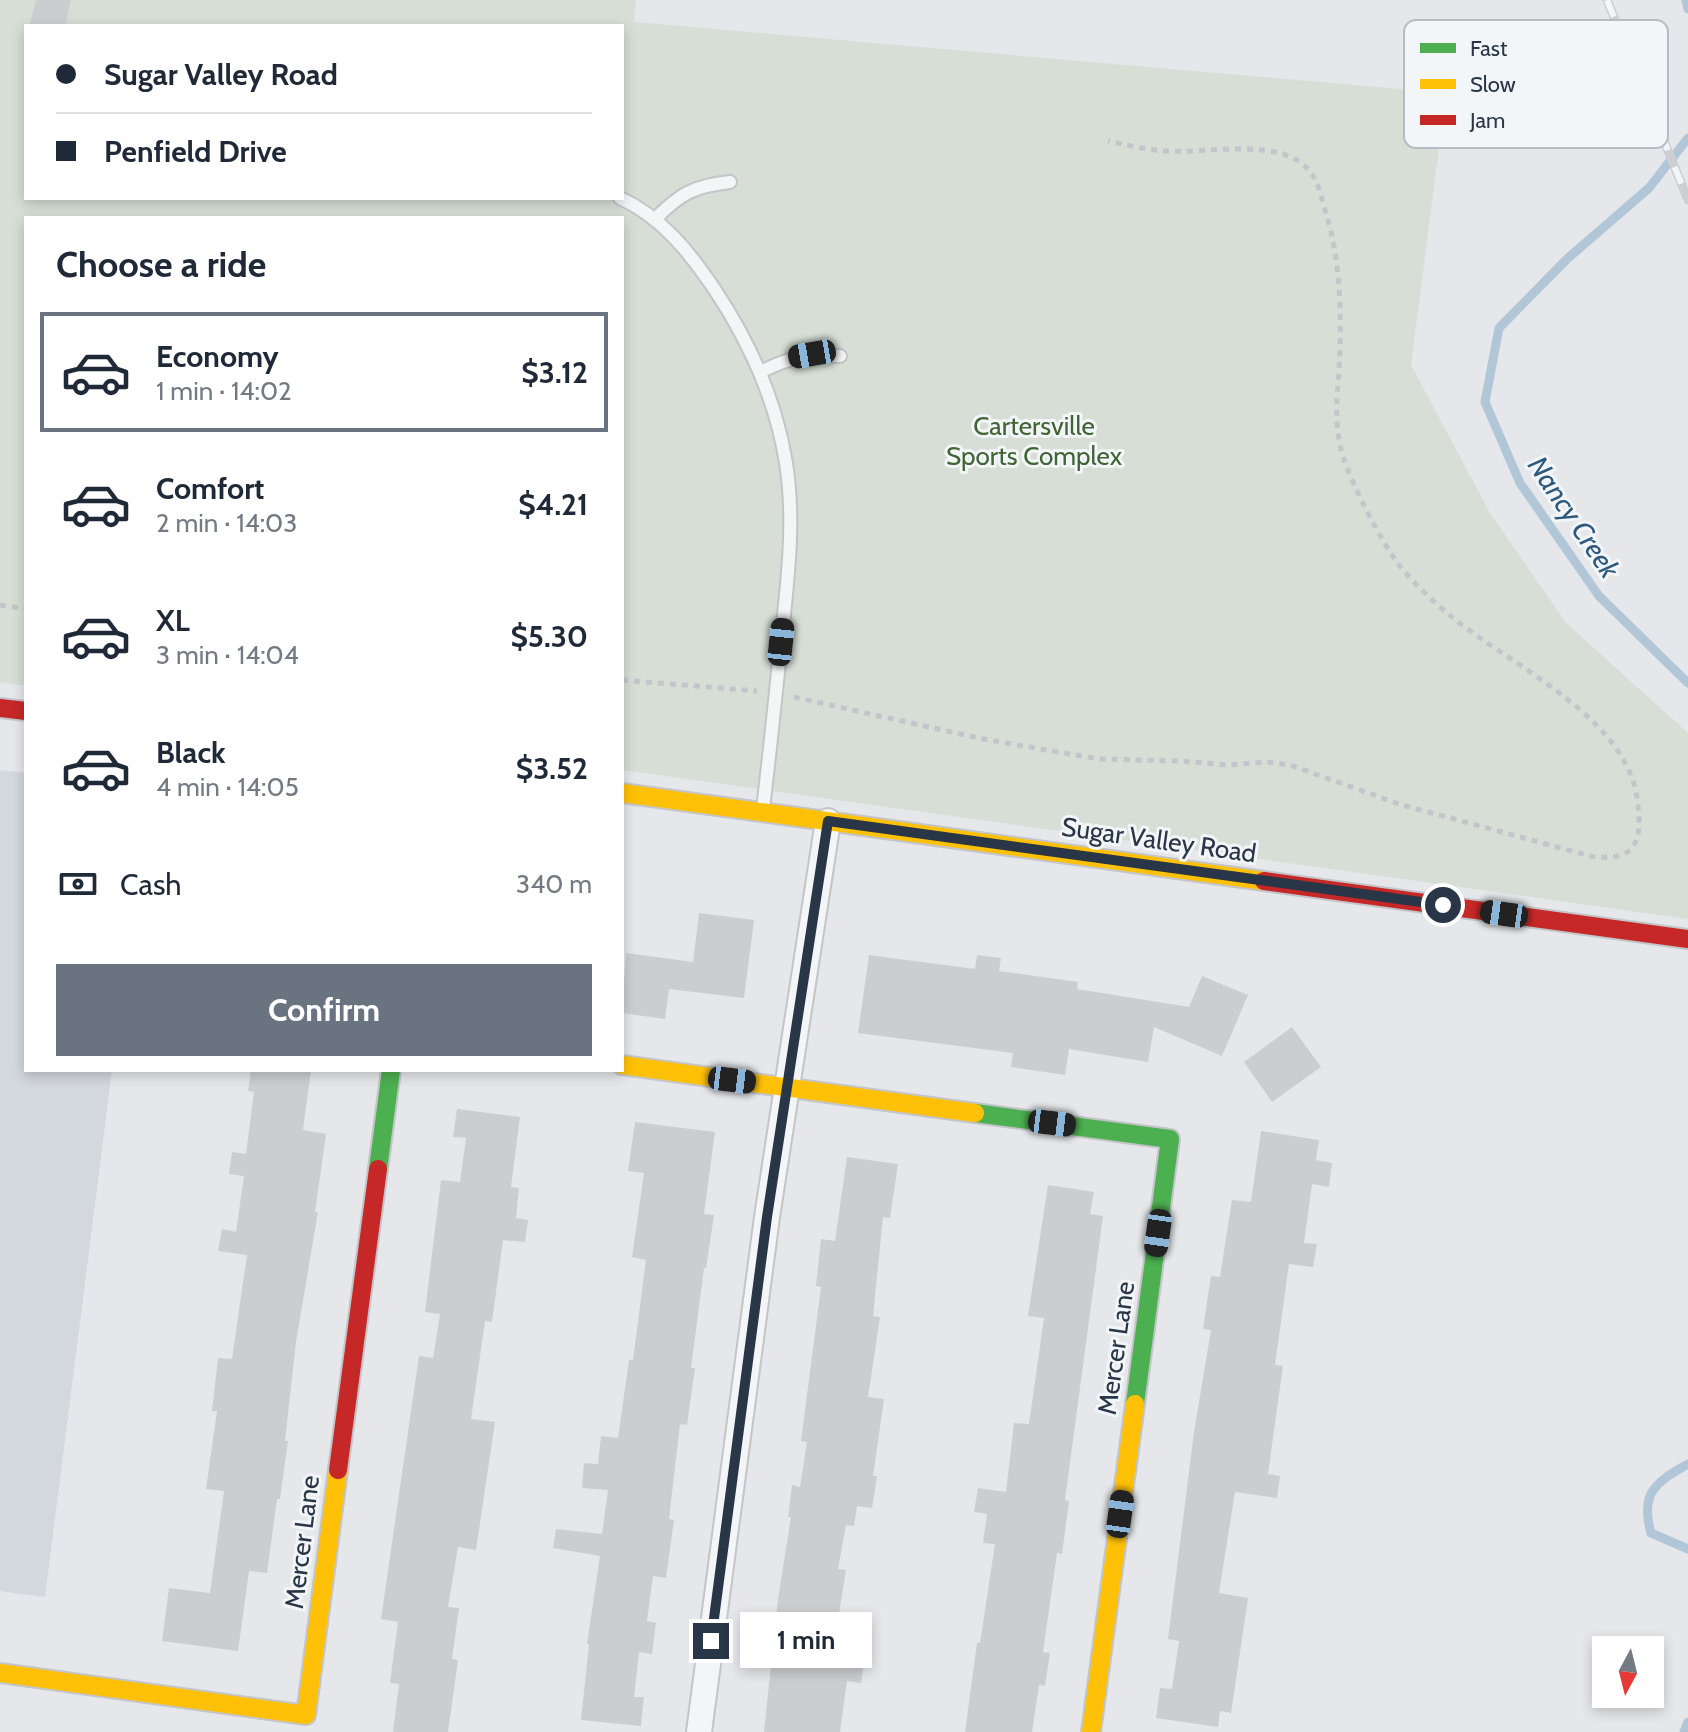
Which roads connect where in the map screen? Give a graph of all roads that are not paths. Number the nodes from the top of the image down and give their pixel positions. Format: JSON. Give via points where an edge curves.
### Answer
{"nodes":[{"id":1,"x":730,"y":182,"type":"dead end"},
{"id":2,"x":623,"y":200,"type":"edge"},
{"id":3,"x":655,"y":219,"type":"junction"},
{"id":4,"x":840,"y":356,"type":"dead end"},
{"id":5,"x":760,"y":372,"type":"junction"},
{"id":6,"x":0,"y":708,"type":"edge"},
{"id":7,"x":24,"y":711,"type":"edge"},
{"id":8,"x":624,"y":793,"type":"edge"},
{"id":9,"x":763,"y":812,"type":"junction"},
{"id":10,"x":828,"y":821,"type":"junction"},
{"id":11,"x":1688,"y":939,"type":"edge"},
{"id":12,"x":624,"y":1065,"type":"edge"},
{"id":13,"x":391,"y":1072,"type":"edge"},
{"id":14,"x":787,"y":1088,"type":"junction"},
{"id":15,"x":0,"y":1673,"type":"edge"},
{"id":16,"x":699,"y":1732,"type":"edge"},
{"id":17,"x":1091,"y":1732,"type":"edge"}],
"edges":[{"from":1,"to":3,"type":"lane","via":[[702,185],[677,197]]},
{"from":2,"to":3,"type":"lane"},
{"from":3,"to":5,"type":"lane","via":[[695,260]]},
{"from":4,"to":5,"type":"lane","via":[[789,357]]},
{"from":5,"to":9,"type":"lane","via":[[787,466],[789,565]]},
{"from":6,"to":7,"type":"street"},
{"from":8,"to":9,"type":"street","name":"Sugar Valley Road"},
{"from":9,"to":10,"type":"street","name":"Sugar Valley Road"},
{"from":10,"to":11,"type":"street","name":"Sugar Valley Road"},
{"from":10,"to":14,"type":"street"},
{"from":12,"to":14,"type":"street","name":"Mercer Lane"},
{"from":13,"to":15,"type":"street","name":"Mercer Lane","via":[[306,1715]]},
{"from":14,"to":16,"type":"street"},
{"from":14,"to":17,"type":"street","name":"Mercer Lane","via":[[1170,1139]]}]}
